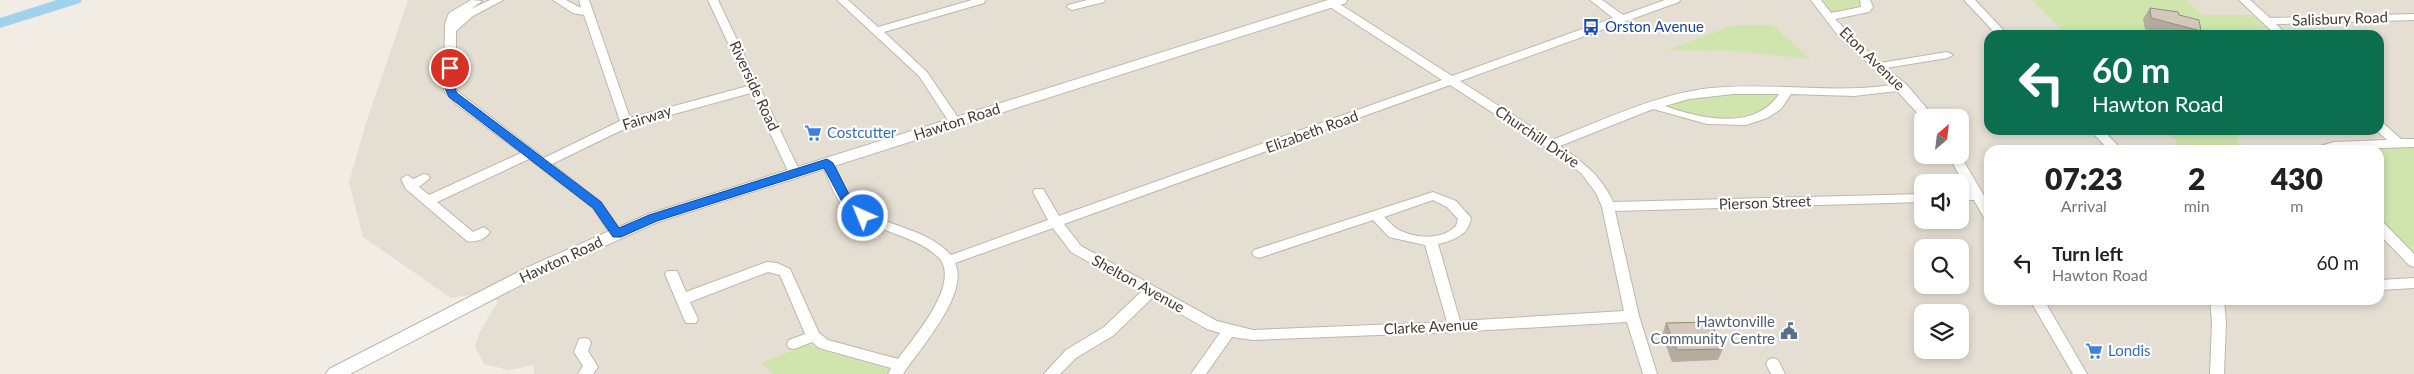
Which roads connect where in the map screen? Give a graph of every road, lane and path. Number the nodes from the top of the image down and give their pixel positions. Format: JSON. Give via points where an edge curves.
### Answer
{"nodes":[{"id":1,"x":479,"y":0,"type":"edge"},
{"id":2,"x":498,"y":0,"type":"edge"},
{"id":3,"x":558,"y":0,"type":"edge"},
{"id":4,"x":584,"y":0,"type":"edge"},
{"id":5,"x":713,"y":0,"type":"edge"},
{"id":6,"x":842,"y":0,"type":"edge"},
{"id":7,"x":1097,"y":0,"type":"edge"},
{"id":8,"x":1595,"y":0,"type":"edge"},
{"id":9,"x":1675,"y":0,"type":"edge"},
{"id":10,"x":1816,"y":0,"type":"edge"},
{"id":11,"x":1865,"y":0,"type":"edge"},
{"id":12,"x":1969,"y":0,"type":"edge"},
{"id":13,"x":2244,"y":0,"type":"edge"},
{"id":14,"x":980,"y":1,"type":"edge"},
{"id":15,"x":1336,"y":2,"type":"edge"},
{"id":16,"x":1072,"y":7,"type":"dead end"},
{"id":17,"x":588,"y":12,"type":"junction"},
{"id":18,"x":1828,"y":17,"type":"junction"},
{"id":19,"x":2414,"y":17,"type":"edge"},
{"id":20,"x":1621,"y":19,"type":"junction"},
{"id":21,"x":2267,"y":21,"type":"junction"},
{"id":22,"x":451,"y":30,"type":"junction"},
{"id":23,"x":1998,"y":30,"type":"edge"},
{"id":24,"x":2277,"y":30,"type":"edge"},
{"id":25,"x":876,"y":31,"type":"junction"},
{"id":26,"x":1946,"y":54,"type":"dead end"},
{"id":27,"x":1880,"y":66,"type":"junction"},
{"id":28,"x":1452,"y":81,"type":"junction"},
{"id":29,"x":1902,"y":87,"type":"junction"},
{"id":30,"x":755,"y":88,"type":"junction"},
{"id":31,"x":1787,"y":91,"type":"junction"},
{"id":32,"x":1655,"y":106,"type":"junction"},
{"id":33,"x":1920,"y":109,"type":"edge"},
{"id":34,"x":955,"y":122,"type":"junction"},
{"id":35,"x":626,"y":123,"type":"junction"},
{"id":36,"x":2384,"y":131,"type":"edge"},
{"id":37,"x":2101,"y":135,"type":"edge"},
{"id":38,"x":2414,"y":143,"type":"edge"},
{"id":39,"x":2398,"y":144,"type":"junction"},
{"id":40,"x":1551,"y":145,"type":"junction"},
{"id":41,"x":2111,"y":145,"type":"edge"},
{"id":42,"x":2366,"y":145,"type":"edge"},
{"id":43,"x":530,"y":154,"type":"junction"},
{"id":44,"x":544,"y":163,"type":"junction"},
{"id":45,"x":827,"y":163,"type":"junction"},
{"id":46,"x":1959,"y":164,"type":"edge"},
{"id":47,"x":794,"y":172,"type":"junction"},
{"id":48,"x":424,"y":178,"type":"dead end"},
{"id":49,"x":1039,"y":192,"type":"dead end"},
{"id":50,"x":1969,"y":196,"type":"edge"},
{"id":51,"x":1978,"y":196,"type":"junction"},
{"id":52,"x":1914,"y":198,"type":"edge"},
{"id":53,"x":428,"y":201,"type":"junction"},
{"id":54,"x":1984,"y":206,"type":"edge"},
{"id":55,"x":1608,"y":207,"type":"junction"},
{"id":56,"x":1374,"y":215,"type":"junction"},
{"id":57,"x":1058,"y":224,"type":"junction"},
{"id":58,"x":2384,"y":231,"type":"edge"},
{"id":59,"x":484,"y":232,"type":"dead end"},
{"id":60,"x":617,"y":234,"type":"junction"},
{"id":61,"x":1431,"y":242,"type":"junction"},
{"id":62,"x":1259,"y":253,"type":"dead end"},
{"id":63,"x":948,"y":261,"type":"junction"},
{"id":64,"x":2414,"y":262,"type":"edge"},
{"id":65,"x":672,"y":274,"type":"dead end"},
{"id":66,"x":2414,"y":283,"type":"edge"},
{"id":67,"x":2384,"y":284,"type":"edge"},
{"id":68,"x":1151,"y":291,"type":"junction"},
{"id":69,"x":683,"y":299,"type":"junction"},
{"id":70,"x":2041,"y":305,"type":"edge"},
{"id":71,"x":2217,"y":305,"type":"edge"},
{"id":72,"x":1632,"y":316,"type":"junction"},
{"id":73,"x":691,"y":319,"type":"dead end"},
{"id":74,"x":1455,"y":327,"type":"junction"},
{"id":75,"x":1229,"y":331,"type":"junction"},
{"id":76,"x":814,"y":336,"type":"junction"},
{"id":77,"x":794,"y":344,"type":"dead end"},
{"id":78,"x":578,"y":350,"type":"dead end"},
{"id":79,"x":898,"y":369,"type":"edge"},
{"id":80,"x":335,"y":374,"type":"edge"},
{"id":81,"x":585,"y":374,"type":"edge"},
{"id":82,"x":1051,"y":374,"type":"edge"},
{"id":83,"x":1198,"y":374,"type":"edge"},
{"id":84,"x":1650,"y":374,"type":"edge"},
{"id":85,"x":2080,"y":374,"type":"edge"},
{"id":86,"x":2217,"y":374,"type":"edge"}],
"edges":[{"from":1,"to":22,"type":"street","via":[[455,12]]},
{"from":2,"to":22,"type":"street","via":[[470,14]]},
{"from":3,"to":17,"type":"street","via":[[577,11]]},
{"from":4,"to":17,"type":"street"},
{"from":5,"to":30,"type":"street","name":"Riverside Road"},
{"from":6,"to":25,"type":"street"},
{"from":7,"to":16,"type":"street"},
{"from":8,"to":20,"type":"street"},
{"from":9,"to":20,"type":"street","name":"Elizabeth Road"},
{"from":10,"to":18,"type":"street","name":"Eton Avenue"},
{"from":11,"to":18,"type":"street","via":[[1868,7],[1865,10]]},
{"from":12,"to":23,"type":"street"},
{"from":13,"to":21,"type":"street"},
{"from":14,"to":25,"type":"street"},
{"from":15,"to":28,"type":"street","name":"Churchill Drive"},
{"from":15,"to":34,"type":"street","name":"Hawton Road"},
{"from":17,"to":35,"type":"street"},
{"from":18,"to":27,"type":"street","name":"Eton Avenue"},
{"from":19,"to":21,"type":"street","name":"Salisbury Road"},
{"from":20,"to":28,"type":"street","name":"Elizabeth Road"},
{"from":21,"to":24,"type":"street"},
{"from":22,"to":43,"type":"street","via":[[450,91]]},
{"from":25,"to":34,"type":"street","via":[[923,74]]},
{"from":26,"to":27,"type":"street"},
{"from":27,"to":29,"type":"street","name":"Eton Avenue"},
{"from":28,"to":40,"type":"street","name":"Churchill Drive"},
{"from":28,"to":57,"type":"street","name":"Elizabeth Road"},
{"from":29,"to":31,"type":"street","via":[[1860,93]]},
{"from":29,"to":33,"type":"street","name":"Eton Avenue"},
{"from":30,"to":35,"type":"street","name":"Fairway"},
{"from":30,"to":47,"type":"street","name":"Riverside Road"},
{"from":31,"to":32,"type":"street","via":[[1710,92]]},
{"from":31,"to":32,"type":"street","via":[[1775,109],[1735,122],[1688,118]]},
{"from":32,"to":40,"type":"street"},
{"from":34,"to":45,"type":"street","name":"Hawton Road"},
{"from":35,"to":44,"type":"street","name":"Fairway"},
{"from":36,"to":39,"type":"street"},
{"from":37,"to":41,"type":"street"},
{"from":38,"to":39,"type":"street"},
{"from":39,"to":42,"type":"street"},
{"from":40,"to":55,"type":"street","name":"Churchill Drive","via":[[1576,161],[1592,177]]},
{"from":43,"to":44,"type":"street"},
{"from":43,"to":53,"type":"street","via":[[479,185]]},
{"from":44,"to":60,"type":"street","via":[[597,205]]},
{"from":45,"to":47,"type":"street","name":"Hawton Road"},
{"from":45,"to":63,"type":"street","via":[[851,208],[930,243]]},
{"from":46,"to":51,"type":"street"},
{"from":47,"to":60,"type":"street","name":"Hawton Road","via":[[653,218]]},
{"from":48,"to":53,"type":"street","via":[[408,182]]},
{"from":49,"to":57,"type":"street","name":"Shelton Avenue"},
{"from":50,"to":51,"type":"street"},
{"from":51,"to":54,"type":"street"},
{"from":52,"to":55,"type":"street","name":"Pierson Street"},
{"from":53,"to":59,"type":"street","via":[[472,238]]},
{"from":55,"to":72,"type":"street","name":"Churchill Drive"},
{"from":56,"to":61,"type":"street","via":[[1394,234]]},
{"from":56,"to":61,"type":"street","via":[[1433,196],[1451,201],[1465,218],[1465,226],[1460,232]]},
{"from":56,"to":62,"type":"street"},
{"from":57,"to":63,"type":"street","name":"Elizabeth Road"},
{"from":57,"to":68,"type":"street","name":"Shelton Avenue","via":[[1076,249]]},
{"from":58,"to":64,"type":"street"},
{"from":60,"to":80,"type":"street","name":"Hawton Road","via":[[532,272]]},
{"from":61,"to":74,"type":"street"},
{"from":63,"to":79,"type":"street","via":[[952,274],[943,302]]},
{"from":65,"to":69,"type":"street"},
{"from":66,"to":67,"type":"street"},
{"from":68,"to":75,"type":"street","name":"Shelton Avenue"},
{"from":68,"to":82,"type":"street","via":[[1109,331],[1071,354]]},
{"from":69,"to":73,"type":"street"},
{"from":69,"to":76,"type":"street","via":[[767,268],[778,268],[785,272]]},
{"from":70,"to":85,"type":"street"},
{"from":71,"to":86,"type":"street"},
{"from":72,"to":74,"type":"street","name":"Clarke Avenue"},
{"from":72,"to":84,"type":"street","name":"Churchill Drive"},
{"from":74,"to":75,"type":"street","name":"Clarke Avenue","via":[[1253,335]]},
{"from":75,"to":83,"type":"street"},
{"from":76,"to":77,"type":"street"},
{"from":76,"to":79,"type":"street","via":[[824,344]]},
{"from":78,"to":81,"type":"street","via":[[591,367]]}]}
